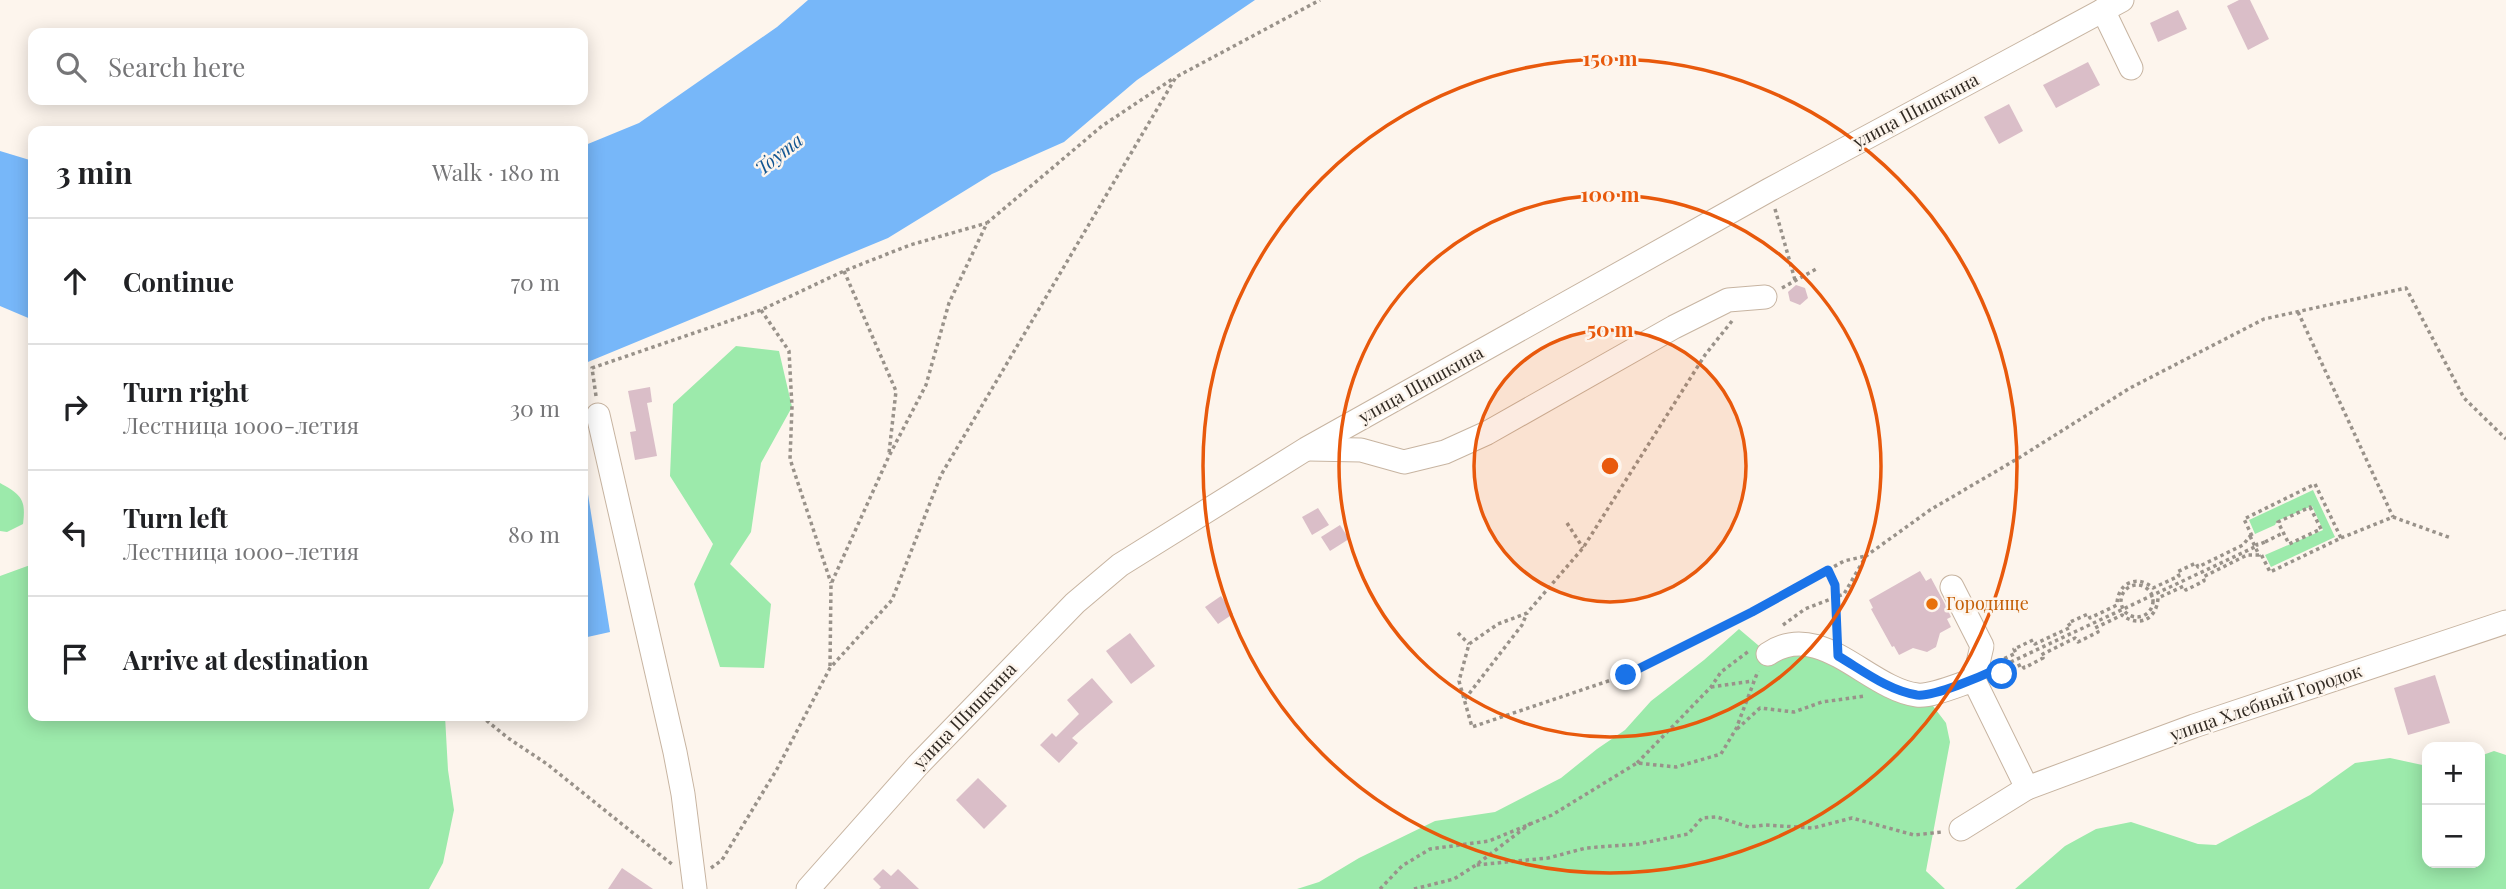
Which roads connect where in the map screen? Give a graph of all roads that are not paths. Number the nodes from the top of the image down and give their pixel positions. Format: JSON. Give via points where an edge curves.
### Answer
{"nodes":[{"id":1,"x":2113,"y":5,"type":"edge"},
{"id":2,"x":2131,"y":68,"type":"dead end"},
{"id":3,"x":1772,"y":293,"type":"road end"},
{"id":4,"x":598,"y":415,"type":"road end"},
{"id":5,"x":1306,"y":449,"type":"junction"},
{"id":6,"x":1952,"y":587,"type":"dead end"},
{"id":7,"x":2506,"y":622,"type":"edge"},
{"id":8,"x":1764,"y":645,"type":"road end"},
{"id":9,"x":1974,"y":680,"type":"junction"},
{"id":10,"x":2027,"y":788,"type":"junction"},
{"id":11,"x":1961,"y":829,"type":"road end"},
{"id":12,"x":694,"y":886,"type":"edge"},
{"id":13,"x":808,"y":889,"type":"edge"}],
"edges":[{"from":1,"to":2,"type":"street"},
{"from":1,"to":5,"type":"street","name":"улица Шишкина","via":[[1769,190]]},
{"from":3,"to":5,"type":"street","via":[[1728,300],[1445,452],[1404,462],[1361,450]]},
{"from":4,"to":12,"type":"street","via":[[675,752]]},
{"from":5,"to":13,"type":"street","name":"улица Шишкина","via":[[1120,565],[1075,603],[918,765]]},
{"from":6,"to":9,"type":"street","via":[[1982,646]]},
{"from":7,"to":10,"type":"street","name":"улица Хлебный Городок","via":[[2194,726]]},
{"from":8,"to":9,"type":"street","via":[[1813,645],[1899,691],[1920,696]]},
{"from":9,"to":10,"type":"street"},
{"from":10,"to":11,"type":"street","name":"улица Хлебный Городок"}]}
